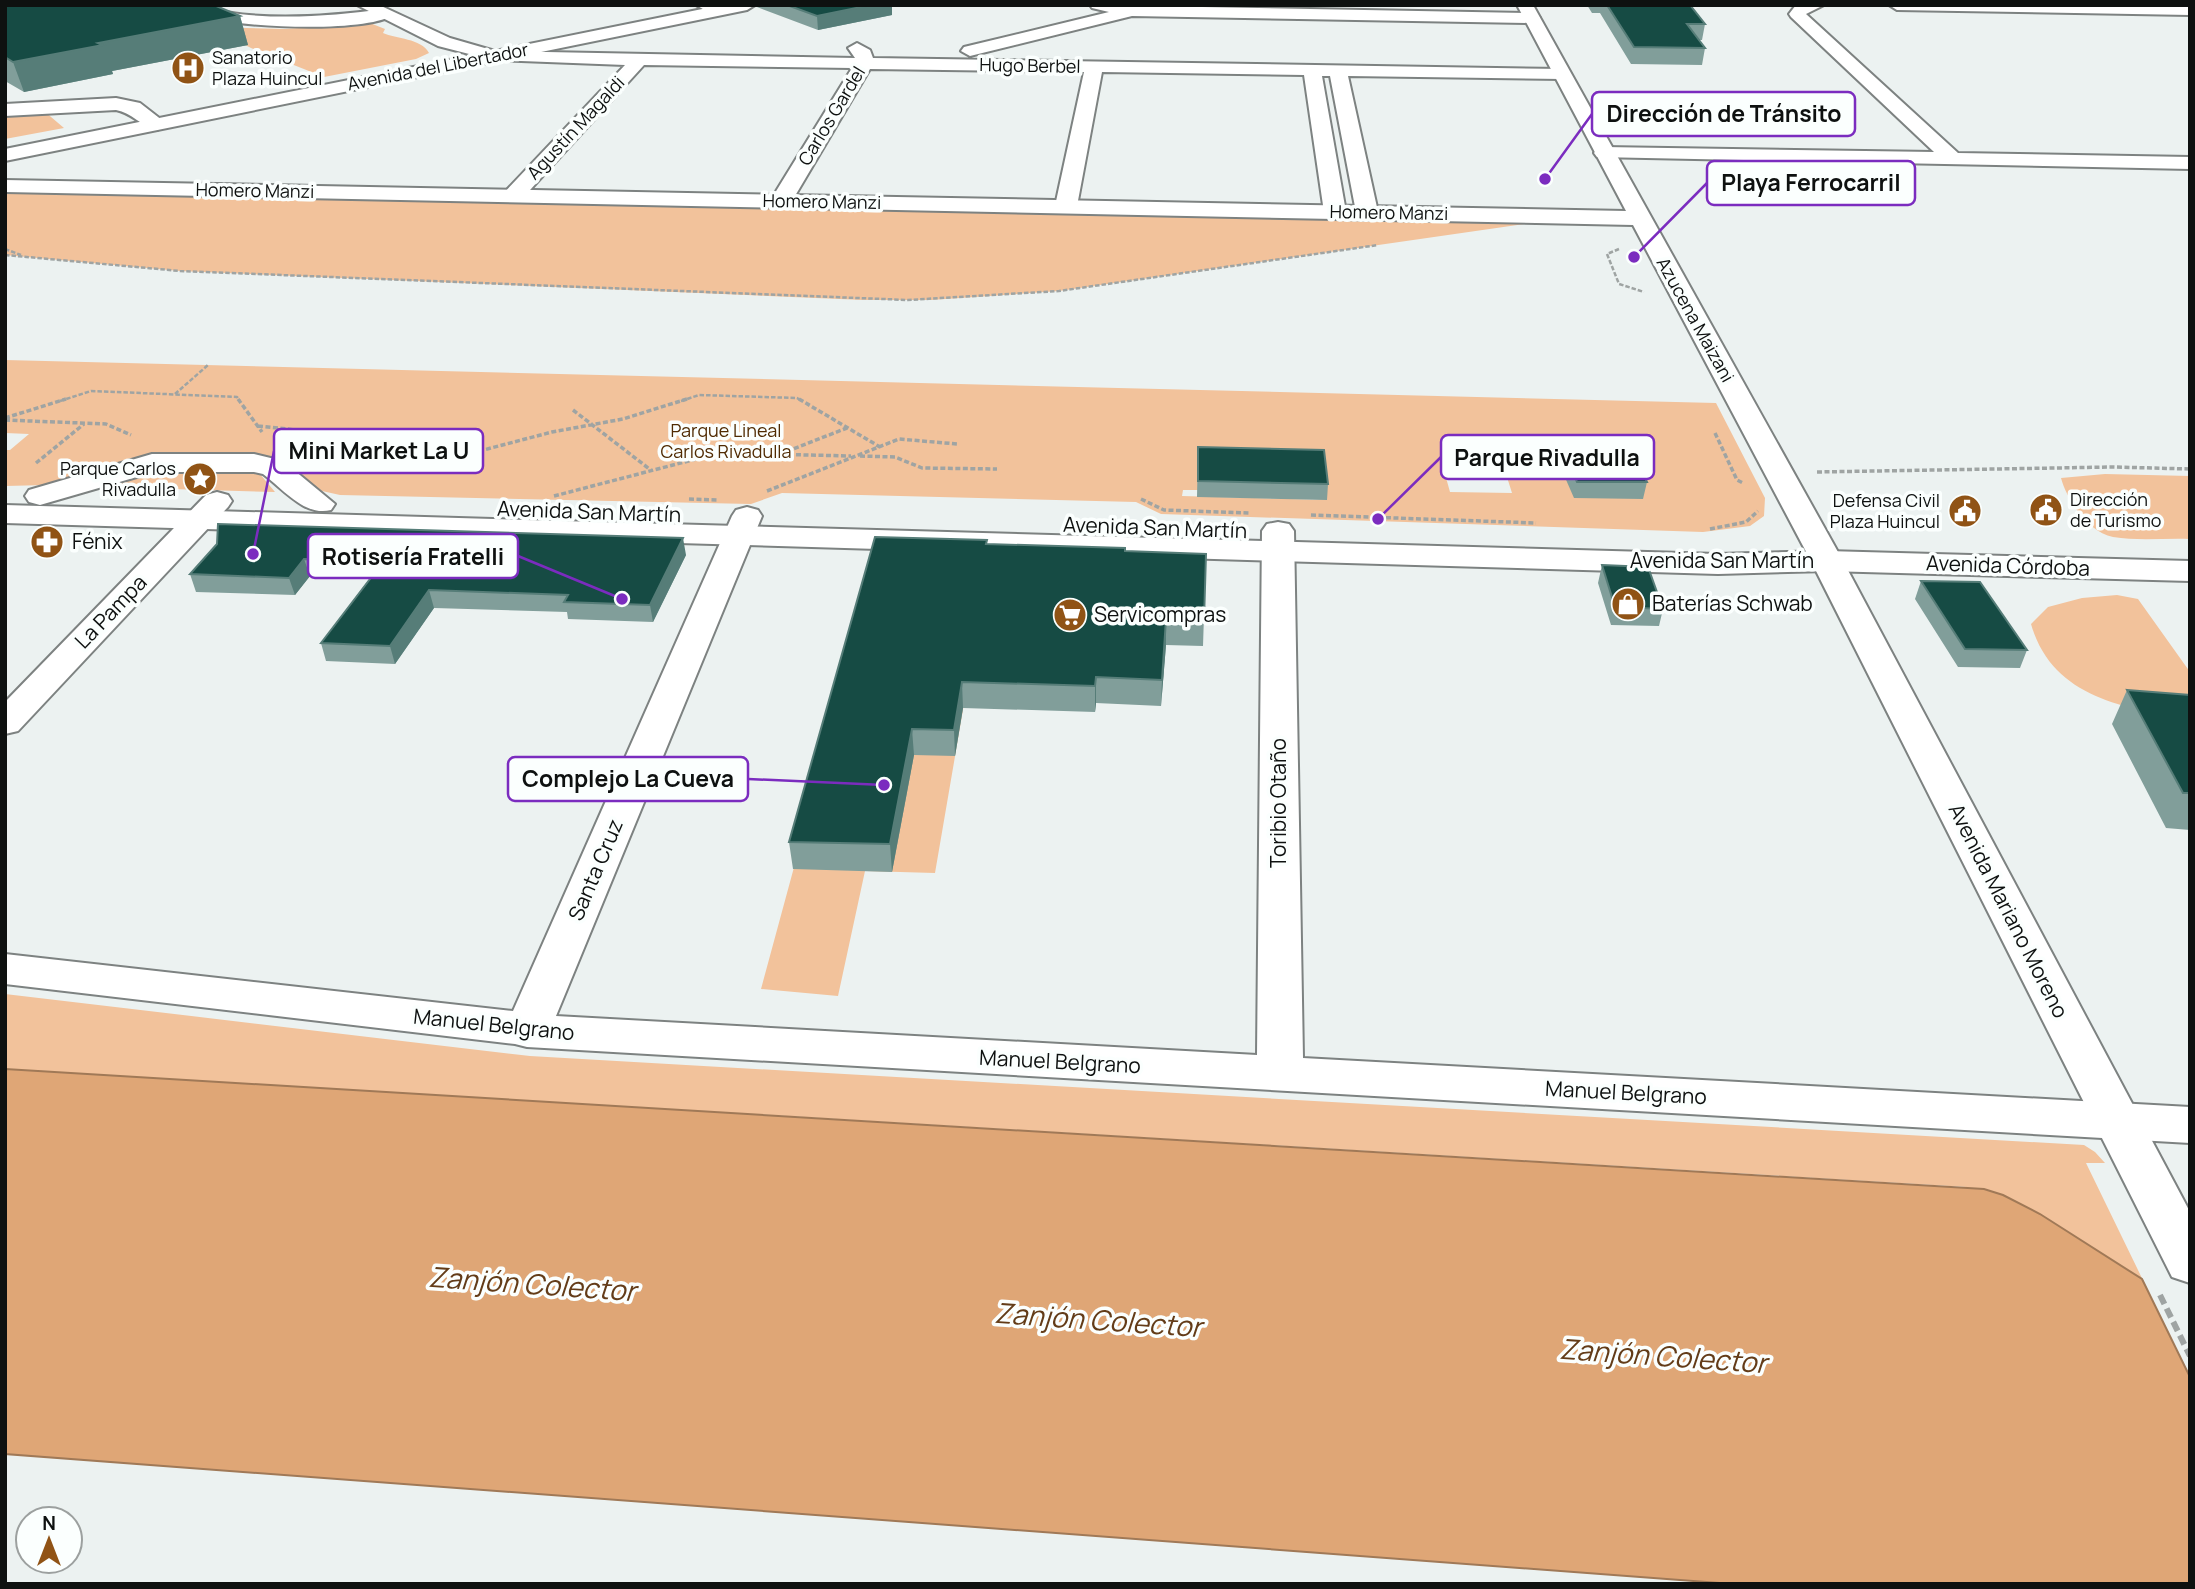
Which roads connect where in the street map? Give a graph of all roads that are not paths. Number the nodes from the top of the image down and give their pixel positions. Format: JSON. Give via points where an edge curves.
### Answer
{"nodes":[{"id":1,"x":182,"y":5,"type":"edge"},
{"id":2,"x":365,"y":5,"type":"edge"},
{"id":3,"x":747,"y":5,"type":"edge"},
{"id":4,"x":1098,"y":5,"type":"edge"},
{"id":5,"x":1816,"y":5,"type":"edge"},
{"id":6,"x":1897,"y":5,"type":"edge"},
{"id":7,"x":709,"y":6,"type":"edge"},
{"id":8,"x":2190,"y":9,"type":"edge"},
{"id":9,"x":1128,"y":12,"type":"junction"},
{"id":10,"x":1529,"y":12,"type":"edge"},
{"id":11,"x":385,"y":14,"type":"junction"},
{"id":12,"x":840,"y":41,"type":"dead end"},
{"id":13,"x":489,"y":54,"type":"junction"},
{"id":14,"x":639,"y":60,"type":"junction"},
{"id":15,"x":864,"y":64,"type":"junction"},
{"id":16,"x":935,"y":65,"type":"junction"},
{"id":17,"x":1094,"y":67,"type":"junction"},
{"id":18,"x":1312,"y":70,"type":"junction"},
{"id":19,"x":1338,"y":71,"type":"junction"},
{"id":20,"x":1562,"y":74,"type":"junction"},
{"id":21,"x":5,"y":110,"type":"edge"},
{"id":22,"x":153,"y":121,"type":"junction"},
{"id":23,"x":5,"y":147,"type":"edge"},
{"id":24,"x":1604,"y":153,"type":"junction"},
{"id":25,"x":5,"y":155,"type":"edge"},
{"id":26,"x":1953,"y":159,"type":"junction"},
{"id":27,"x":2190,"y":163,"type":"edge"},
{"id":28,"x":5,"y":186,"type":"edge"},
{"id":29,"x":512,"y":196,"type":"junction"},
{"id":30,"x":781,"y":201,"type":"junction"},
{"id":31,"x":1066,"y":206,"type":"junction"},
{"id":32,"x":1335,"y":212,"type":"junction"},
{"id":33,"x":1367,"y":212,"type":"junction"},
{"id":34,"x":1639,"y":218,"type":"junction"},
{"id":35,"x":5,"y":495,"type":"edge"},
{"id":36,"x":40,"y":496,"type":"junction"},
{"id":37,"x":320,"y":504,"type":"junction"},
{"id":38,"x":208,"y":510,"type":"junction"},
{"id":39,"x":744,"y":512,"type":"junction"},
{"id":40,"x":5,"y":514,"type":"edge"},
{"id":41,"x":1280,"y":528,"type":"junction"},
{"id":42,"x":1826,"y":561,"type":"junction"},
{"id":43,"x":2190,"y":571,"type":"edge"},
{"id":44,"x":5,"y":723,"type":"edge"},
{"id":45,"x":5,"y":970,"type":"edge"},
{"id":46,"x":527,"y":1031,"type":"junction"},
{"id":47,"x":1280,"y":1074,"type":"junction"},
{"id":48,"x":2117,"y":1121,"type":"junction"},
{"id":49,"x":2190,"y":1125,"type":"edge"},
{"id":50,"x":2190,"y":1262,"type":"edge"}],
"edges":[{"from":1,"to":11,"type":"main road","via":[[205,16],[242,19],[344,19]]},
{"from":2,"to":11,"type":"main road"},
{"from":3,"to":13,"type":"main road","name":"Avenida del Libertador"},
{"from":4,"to":9,"type":"main road"},
{"from":5,"to":26,"type":"main road","via":[[1797,14]]},
{"from":6,"to":8,"type":"main road"},
{"from":7,"to":13,"type":"main road","name":"Avenida del Libertador"},
{"from":9,"to":10,"type":"main road"},
{"from":9,"to":16,"type":"main road","via":[[949,57]]},
{"from":10,"to":20,"type":"main road","name":"Azucena Maizani"},
{"from":11,"to":13,"type":"main road","via":[[444,42]]},
{"from":12,"to":15,"type":"main road","name":"Carlos Gardel","via":[[863,52]]},
{"from":13,"to":14,"type":"main road","name":"Hugo Berbel"},
{"from":13,"to":22,"type":"main road","name":"Avenida del Libertador"},
{"from":14,"to":15,"type":"main road","name":"Hugo Berbel"},
{"from":14,"to":29,"type":"main road","name":"Agustín Magaldi"},
{"from":15,"to":16,"type":"main road","name":"Hugo Berbel"},
{"from":15,"to":30,"type":"main road","name":"Carlos Gardel"},
{"from":16,"to":17,"type":"main road","name":"Hugo Berbel"},
{"from":17,"to":18,"type":"main road","name":"Hugo Berbel"},
{"from":17,"to":31,"type":"main road"},
{"from":18,"to":19,"type":"main road","name":"Hugo Berbel"},
{"from":18,"to":32,"type":"main road"},
{"from":19,"to":20,"type":"main road","name":"Hugo Berbel"},
{"from":19,"to":33,"type":"main road"},
{"from":20,"to":24,"type":"main road","name":"Azucena Maizani"},
{"from":21,"to":22,"type":"main road","via":[[116,104],[133,107]]},
{"from":22,"to":23,"type":"main road","name":"Avenida del Libertador"},
{"from":22,"to":25,"type":"main road","name":"Avenida del Libertador"},
{"from":24,"to":26,"type":"main road"},
{"from":24,"to":34,"type":"main road","name":"Azucena Maizani"},
{"from":26,"to":27,"type":"main road"},
{"from":28,"to":29,"type":"main road","name":"Homero Manzi"},
{"from":29,"to":30,"type":"main road","name":"Homero Manzi"},
{"from":30,"to":31,"type":"main road","name":"Homero Manzi"},
{"from":31,"to":32,"type":"main road","name":"Homero Manzi"},
{"from":32,"to":33,"type":"main road","name":"Homero Manzi"},
{"from":33,"to":34,"type":"main road","name":"Homero Manzi"},
{"from":34,"to":42,"type":"main road","name":"Azucena Maizani"},
{"from":35,"to":36,"type":"main road","name":"Avenida San Martín"},
{"from":36,"to":37,"type":"main road","via":[[152,463],[254,463],[274,467]]},
{"from":36,"to":38,"type":"main road","name":"Avenida San Martín"},
{"from":37,"to":38,"type":"main road","name":"Avenida San Martín"},
{"from":37,"to":39,"type":"main road","name":"Avenida San Martín"},
{"from":38,"to":39,"type":"main road","name":"Avenida San Martín"},
{"from":38,"to":40,"type":"main road","name":"Avenida San Martín"},
{"from":38,"to":44,"type":"main road","name":"La Pampa"},
{"from":39,"to":41,"type":"main road","name":"Avenida San Martín"},
{"from":39,"to":46,"type":"main road","name":"Santa Cruz"},
{"from":41,"to":42,"type":"main road","name":"Avenida San Martín","via":[[1718,564]]},
{"from":41,"to":47,"type":"main road","name":"Toribio Otaño"},
{"from":42,"to":43,"type":"main road","name":"Avenida Córdoba"},
{"from":42,"to":48,"type":"main road","name":"Avenida Mariano Moreno"},
{"from":45,"to":46,"type":"main road","name":"Manuel Belgrano"},
{"from":46,"to":47,"type":"main road","name":"Manuel Belgrano"},
{"from":47,"to":48,"type":"main road","name":"Manuel Belgrano"},
{"from":48,"to":49,"type":"main road","name":"Manuel Belgrano"},
{"from":48,"to":50,"type":"main road","name":"Avenida Mariano Moreno"}]}
